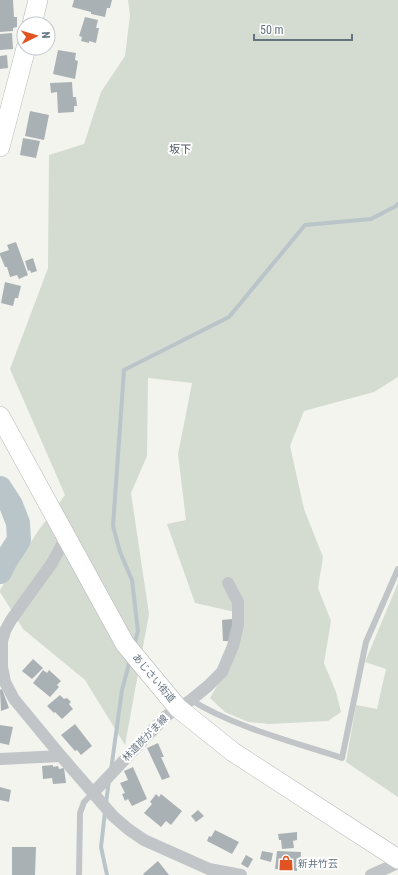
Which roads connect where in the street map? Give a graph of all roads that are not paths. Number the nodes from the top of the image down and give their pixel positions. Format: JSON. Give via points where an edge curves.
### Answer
{"nodes":[{"id":1,"x":38,"y":0,"type":"edge"},
{"id":2,"x":34,"y":16,"type":"edge"},
{"id":3,"x":24,"y":56,"type":"edge"},
{"id":4,"x":0,"y":147,"type":"edge"},
{"id":5,"x":0,"y":416,"type":"edge"},
{"id":6,"x":66,"y":537,"type":"junction"},
{"id":7,"x":398,"y":569,"type":"edge"},
{"id":8,"x":228,"y":583,"type":"dead end"},
{"id":9,"x":184,"y":704,"type":"junction"},
{"id":10,"x":61,"y":756,"type":"junction"},
{"id":11,"x":0,"y":759,"type":"edge"},
{"id":12,"x":93,"y":793,"type":"junction"},
{"id":13,"x":397,"y":859,"type":"edge"},
{"id":14,"x":79,"y":875,"type":"edge"},
{"id":15,"x":241,"y":875,"type":"edge"},
{"id":16,"x":371,"y":875,"type":"edge"}],
"edges":[{"from":1,"to":2,"type":"highway"},
{"from":3,"to":4,"type":"highway"},
{"from":5,"to":6,"type":"highway","name":"あじさい街道"},
{"from":6,"to":9,"type":"highway","name":"あじさい街道","via":[[125,644],[140,663]]},
{"from":6,"to":10,"type":"street","via":[[52,563],[11,620],[2,641],[5,682],[14,699]]},
{"from":7,"to":9,"type":"lane","via":[[366,642],[342,758],[262,732],[205,709]]},
{"from":8,"to":9,"type":"street","name":"林道炭がま線","via":[[238,602],[238,625],[234,646],[222,672]]},
{"from":9,"to":12,"type":"street","name":"林道炭がま線","via":[[166,716]]},
{"from":9,"to":13,"type":"highway","name":"あじさい街道","via":[[233,752]]},
{"from":10,"to":11,"type":"street"},
{"from":10,"to":12,"type":"street"},
{"from":12,"to":14,"type":"lane","via":[[84,802],[80,813]]},
{"from":12,"to":15,"type":"street","via":[[113,816],[144,840],[209,869]]},
{"from":13,"to":16,"type":"street"}]}
